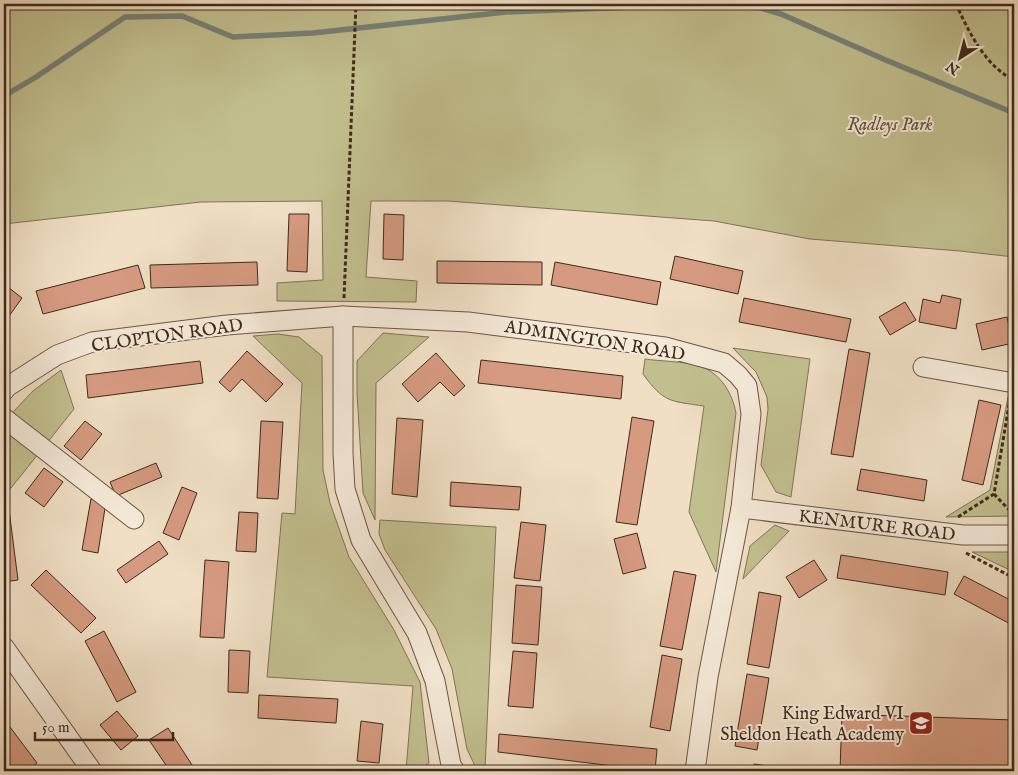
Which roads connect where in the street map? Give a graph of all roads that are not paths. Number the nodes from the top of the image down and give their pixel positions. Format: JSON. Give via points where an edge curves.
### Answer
{"nodes":[{"id":1,"x":343,"y":316,"type":"junction"},
{"id":2,"x":923,"y":367,"type":"dead end"},
{"id":3,"x":1013,"y":383,"type":"edge"},
{"id":4,"x":4,"y":391,"type":"edge"},
{"id":5,"x":4,"y":418,"type":"edge"},
{"id":6,"x":741,"y":508,"type":"junction"},
{"id":7,"x":134,"y":519,"type":"dead end"},
{"id":8,"x":1014,"y":535,"type":"edge"},
{"id":9,"x":4,"y":647,"type":"edge"},
{"id":10,"x":450,"y":769,"type":"edge"},
{"id":11,"x":92,"y":771,"type":"edge"},
{"id":12,"x":695,"y":771,"type":"edge"}],
"edges":[{"from":1,"to":4,"type":"street","name":"CLOPTON ROAD","via":[[92,342],[57,355]]},
{"from":1,"to":6,"type":"street","name":"ADMINGTON ROAD","via":[[468,322],[627,341],[665,347],[724,363],[747,386],[751,414]]},
{"from":1,"to":10,"type":"street","via":[[345,489],[361,540],[417,634],[435,681]]},
{"from":2,"to":3,"type":"street"},
{"from":5,"to":7,"type":"street"},
{"from":6,"to":8,"type":"street","name":"KENMURE ROAD","via":[[963,535]]},
{"from":6,"to":12,"type":"street","name":"ADMINGTON ROAD","via":[[708,677]]},
{"from":9,"to":11,"type":"street"}]}
